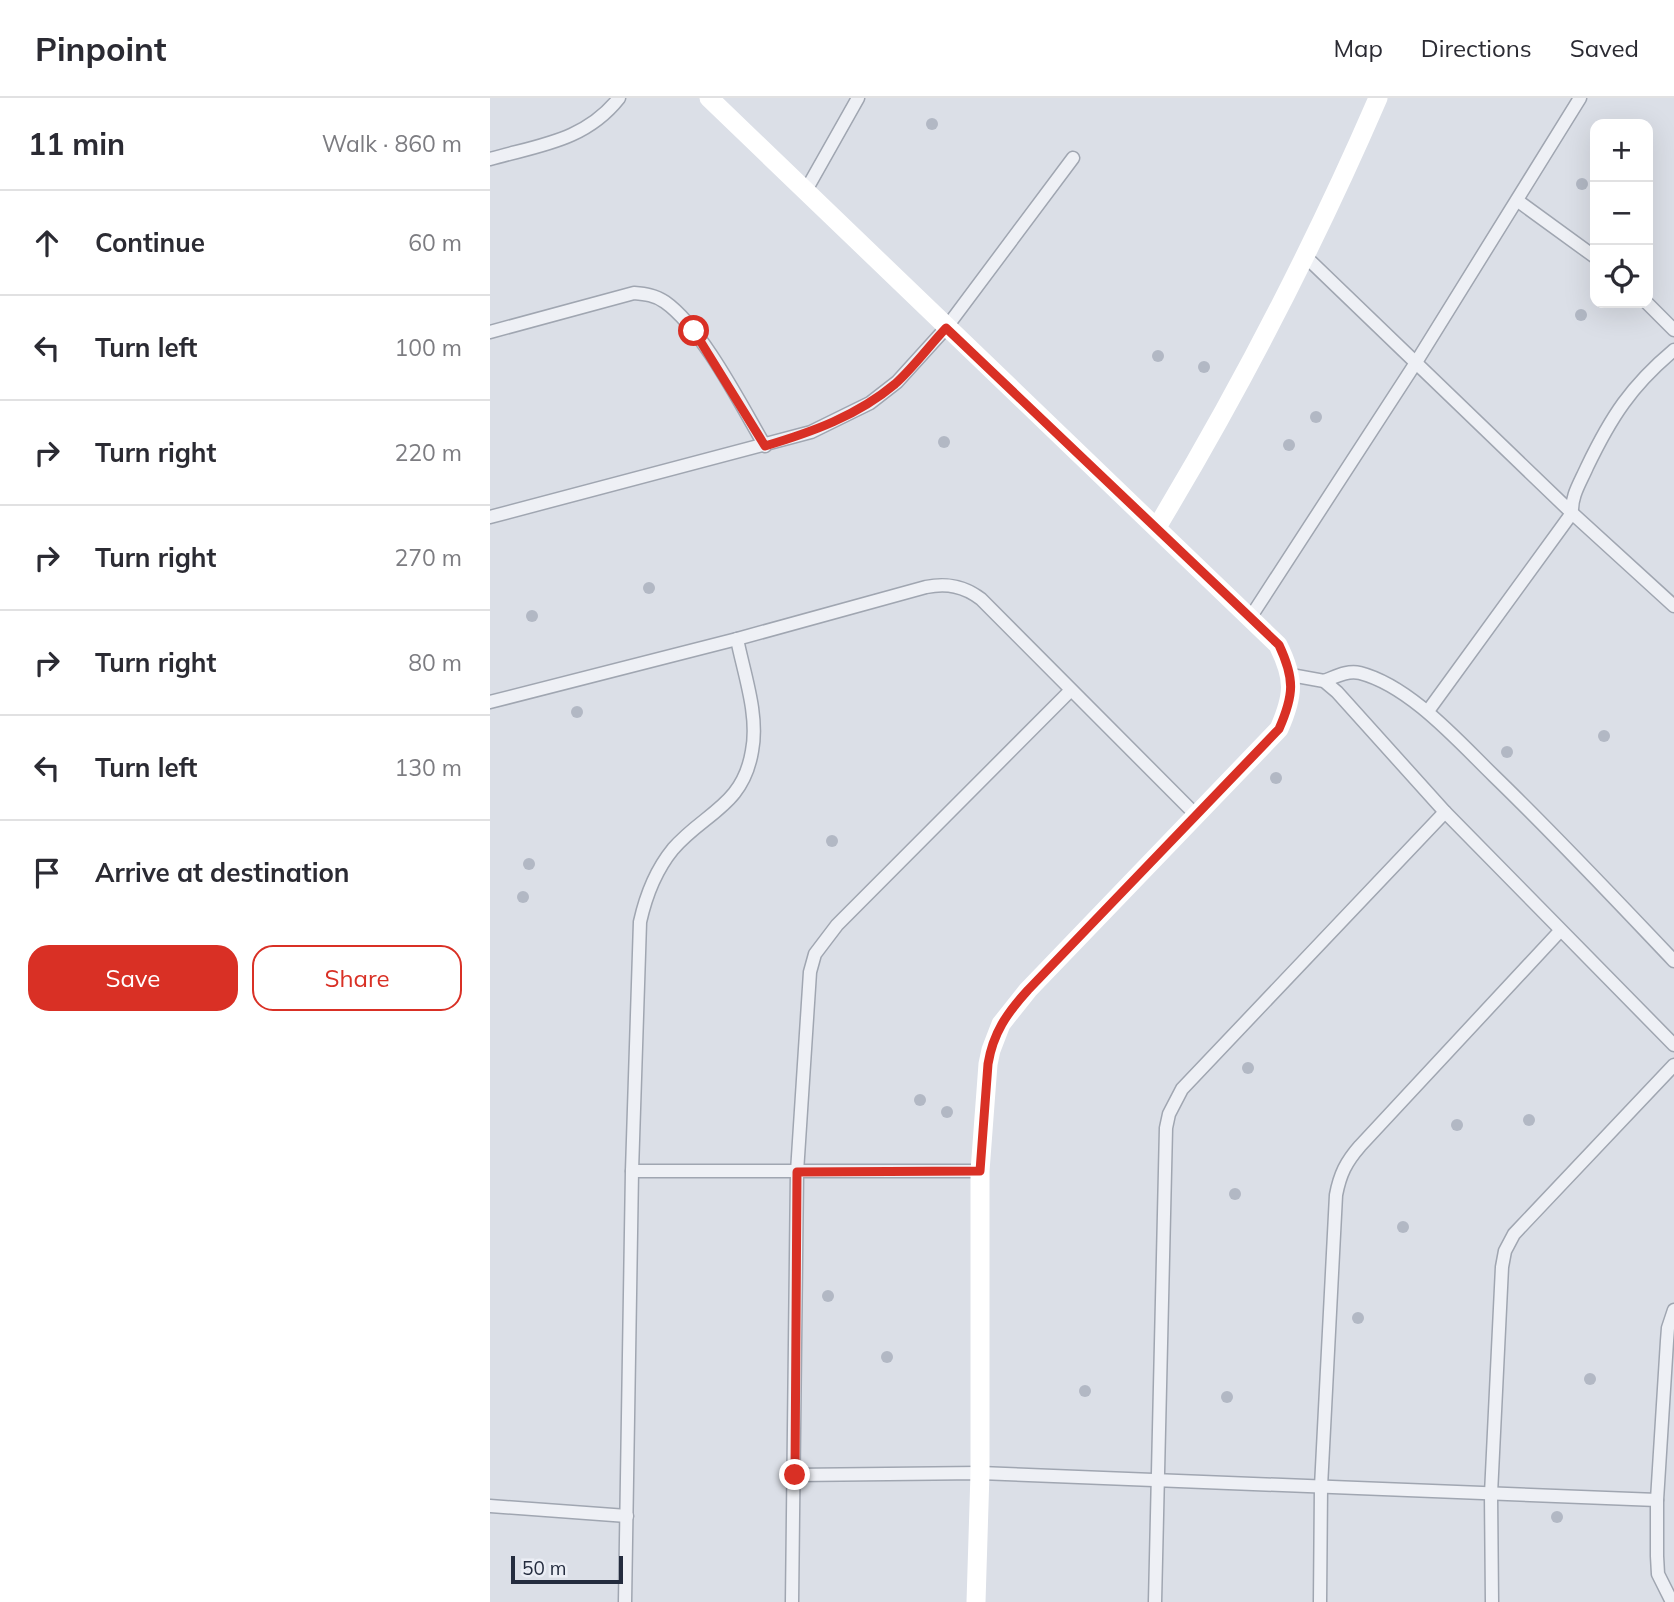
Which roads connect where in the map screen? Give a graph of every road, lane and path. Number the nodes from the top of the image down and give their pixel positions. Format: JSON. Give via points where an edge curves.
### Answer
{"nodes":[{"id":1,"x":619,"y":98,"type":"edge"},
{"id":2,"x":709,"y":98,"type":"edge"},
{"id":3,"x":858,"y":98,"type":"edge"},
{"id":4,"x":1378,"y":98,"type":"edge"},
{"id":5,"x":1580,"y":98,"type":"edge"},
{"id":6,"x":1073,"y":158,"type":"dead end"},
{"id":7,"x":490,"y":159,"type":"edge"},
{"id":8,"x":805,"y":191,"type":"junction"},
{"id":9,"x":1517,"y":201,"type":"junction"},
{"id":10,"x":1590,"y":253,"type":"edge"},
{"id":11,"x":1305,"y":256,"type":"junction"},
{"id":12,"x":1652,"y":308,"type":"edge"},
{"id":13,"x":946,"y":328,"type":"junction"},
{"id":14,"x":1674,"y":330,"type":"edge"},
{"id":15,"x":490,"y":332,"type":"edge"},
{"id":16,"x":1674,"y":350,"type":"edge"},
{"id":17,"x":1415,"y":364,"type":"junction"},
{"id":18,"x":765,"y":446,"type":"junction"},
{"id":19,"x":1572,"y":513,"type":"junction"},
{"id":20,"x":490,"y":517,"type":"edge"},
{"id":21,"x":1157,"y":527,"type":"junction"},
{"id":22,"x":1674,"y":606,"type":"edge"},
{"id":23,"x":1250,"y":618,"type":"junction"},
{"id":24,"x":737,"y":639,"type":"junction"},
{"id":25,"x":1291,"y":676,"type":"junction"},
{"id":26,"x":1324,"y":681,"type":"junction"},
{"id":27,"x":1070,"y":691,"type":"junction"},
{"id":28,"x":490,"y":702,"type":"edge"},
{"id":29,"x":1428,"y":711,"type":"junction"},
{"id":30,"x":1445,"y":812,"type":"junction"},
{"id":31,"x":1196,"y":816,"type":"junction"},
{"id":32,"x":1560,"y":931,"type":"junction"},
{"id":33,"x":1674,"y":961,"type":"edge"},
{"id":34,"x":1674,"y":1045,"type":"edge"},
{"id":35,"x":1674,"y":1065,"type":"edge"},
{"id":36,"x":632,"y":1171,"type":"junction"},
{"id":37,"x":980,"y":1171,"type":"junction"},
{"id":38,"x":797,"y":1172,"type":"junction"},
{"id":39,"x":1674,"y":1310,"type":"edge"},
{"id":40,"x":979,"y":1474,"type":"junction"},
{"id":41,"x":795,"y":1475,"type":"junction"},
{"id":42,"x":1158,"y":1482,"type":"junction"},
{"id":43,"x":1321,"y":1487,"type":"junction"},
{"id":44,"x":1491,"y":1494,"type":"junction"},
{"id":45,"x":1657,"y":1500,"type":"junction"},
{"id":46,"x":490,"y":1506,"type":"edge"},
{"id":47,"x":627,"y":1516,"type":"junction"},
{"id":48,"x":625,"y":1602,"type":"edge"},
{"id":49,"x":792,"y":1602,"type":"edge"},
{"id":50,"x":976,"y":1602,"type":"edge"},
{"id":51,"x":1155,"y":1602,"type":"edge"},
{"id":52,"x":1320,"y":1602,"type":"edge"},
{"id":53,"x":1492,"y":1602,"type":"edge"},
{"id":54,"x":1672,"y":1602,"type":"edge"}],
"edges":[{"from":1,"to":7,"type":"street","via":[[588,128]]},
{"from":2,"to":8,"type":"street"},
{"from":3,"to":8,"type":"street"},
{"from":4,"to":11,"type":"street"},
{"from":5,"to":9,"type":"street"},
{"from":6,"to":13,"type":"street"},
{"from":8,"to":13,"type":"street"},
{"from":9,"to":10,"type":"street"},
{"from":9,"to":17,"type":"street"},
{"from":11,"to":17,"type":"street"},
{"from":11,"to":21,"type":"street","via":[[1207,443]]},
{"from":12,"to":14,"type":"street"},
{"from":13,"to":18,"type":"street","via":[[897,382],[870,403],[811,432]]},
{"from":13,"to":21,"type":"street"},
{"from":15,"to":18,"type":"street","via":[[634,293],[650,295],[664,301],[694,331]]},
{"from":16,"to":19,"type":"street","via":[[1647,372],[1614,415],[1576,489]]},
{"from":17,"to":19,"type":"street"},
{"from":17,"to":23,"type":"street"},
{"from":18,"to":20,"type":"street"},
{"from":19,"to":22,"type":"street"},
{"from":19,"to":29,"type":"street"},
{"from":21,"to":23,"type":"street"},
{"from":23,"to":25,"type":"street","via":[[1279,645]]},
{"from":24,"to":27,"type":"street","via":[[926,587],[950,585],[981,599]]},
{"from":24,"to":28,"type":"street"},
{"from":24,"to":36,"type":"street","via":[[752,706],[753,749],[746,773],[720,810],[673,849],[646,896],[640,922]]},
{"from":25,"to":26,"type":"street"},
{"from":25,"to":31,"type":"street","via":[[1292,692],[1279,729]]},
{"from":26,"to":29,"type":"street","via":[[1351,671],[1361,673]]},
{"from":26,"to":30,"type":"street"},
{"from":27,"to":31,"type":"street"},
{"from":27,"to":38,"type":"street","via":[[846,916],[815,954],[808,990]]},
{"from":29,"to":33,"type":"street"},
{"from":30,"to":32,"type":"street"},
{"from":30,"to":42,"type":"street","via":[[1182,1089],[1169,1114]]},
{"from":31,"to":37,"type":"street","via":[[1028,990],[1001,1024],[988,1064]]},
{"from":32,"to":34,"type":"street"},
{"from":32,"to":43,"type":"street","via":[[1360,1146],[1339,1175]]},
{"from":35,"to":44,"type":"street","via":[[1514,1234],[1505,1251]]},
{"from":36,"to":38,"type":"street"},
{"from":36,"to":47,"type":"street"},
{"from":37,"to":38,"type":"street"},
{"from":37,"to":40,"type":"street"},
{"from":38,"to":41,"type":"street"},
{"from":39,"to":45,"type":"street","via":[[1668,1328]]},
{"from":40,"to":41,"type":"street"},
{"from":40,"to":42,"type":"street"},
{"from":40,"to":50,"type":"street"},
{"from":41,"to":49,"type":"street"},
{"from":42,"to":43,"type":"street"},
{"from":42,"to":51,"type":"street"},
{"from":43,"to":44,"type":"street"},
{"from":43,"to":52,"type":"street"},
{"from":44,"to":45,"type":"street"},
{"from":44,"to":53,"type":"street"},
{"from":45,"to":54,"type":"street","via":[[1658,1574]]},
{"from":46,"to":47,"type":"street"},
{"from":47,"to":48,"type":"street"}]}
